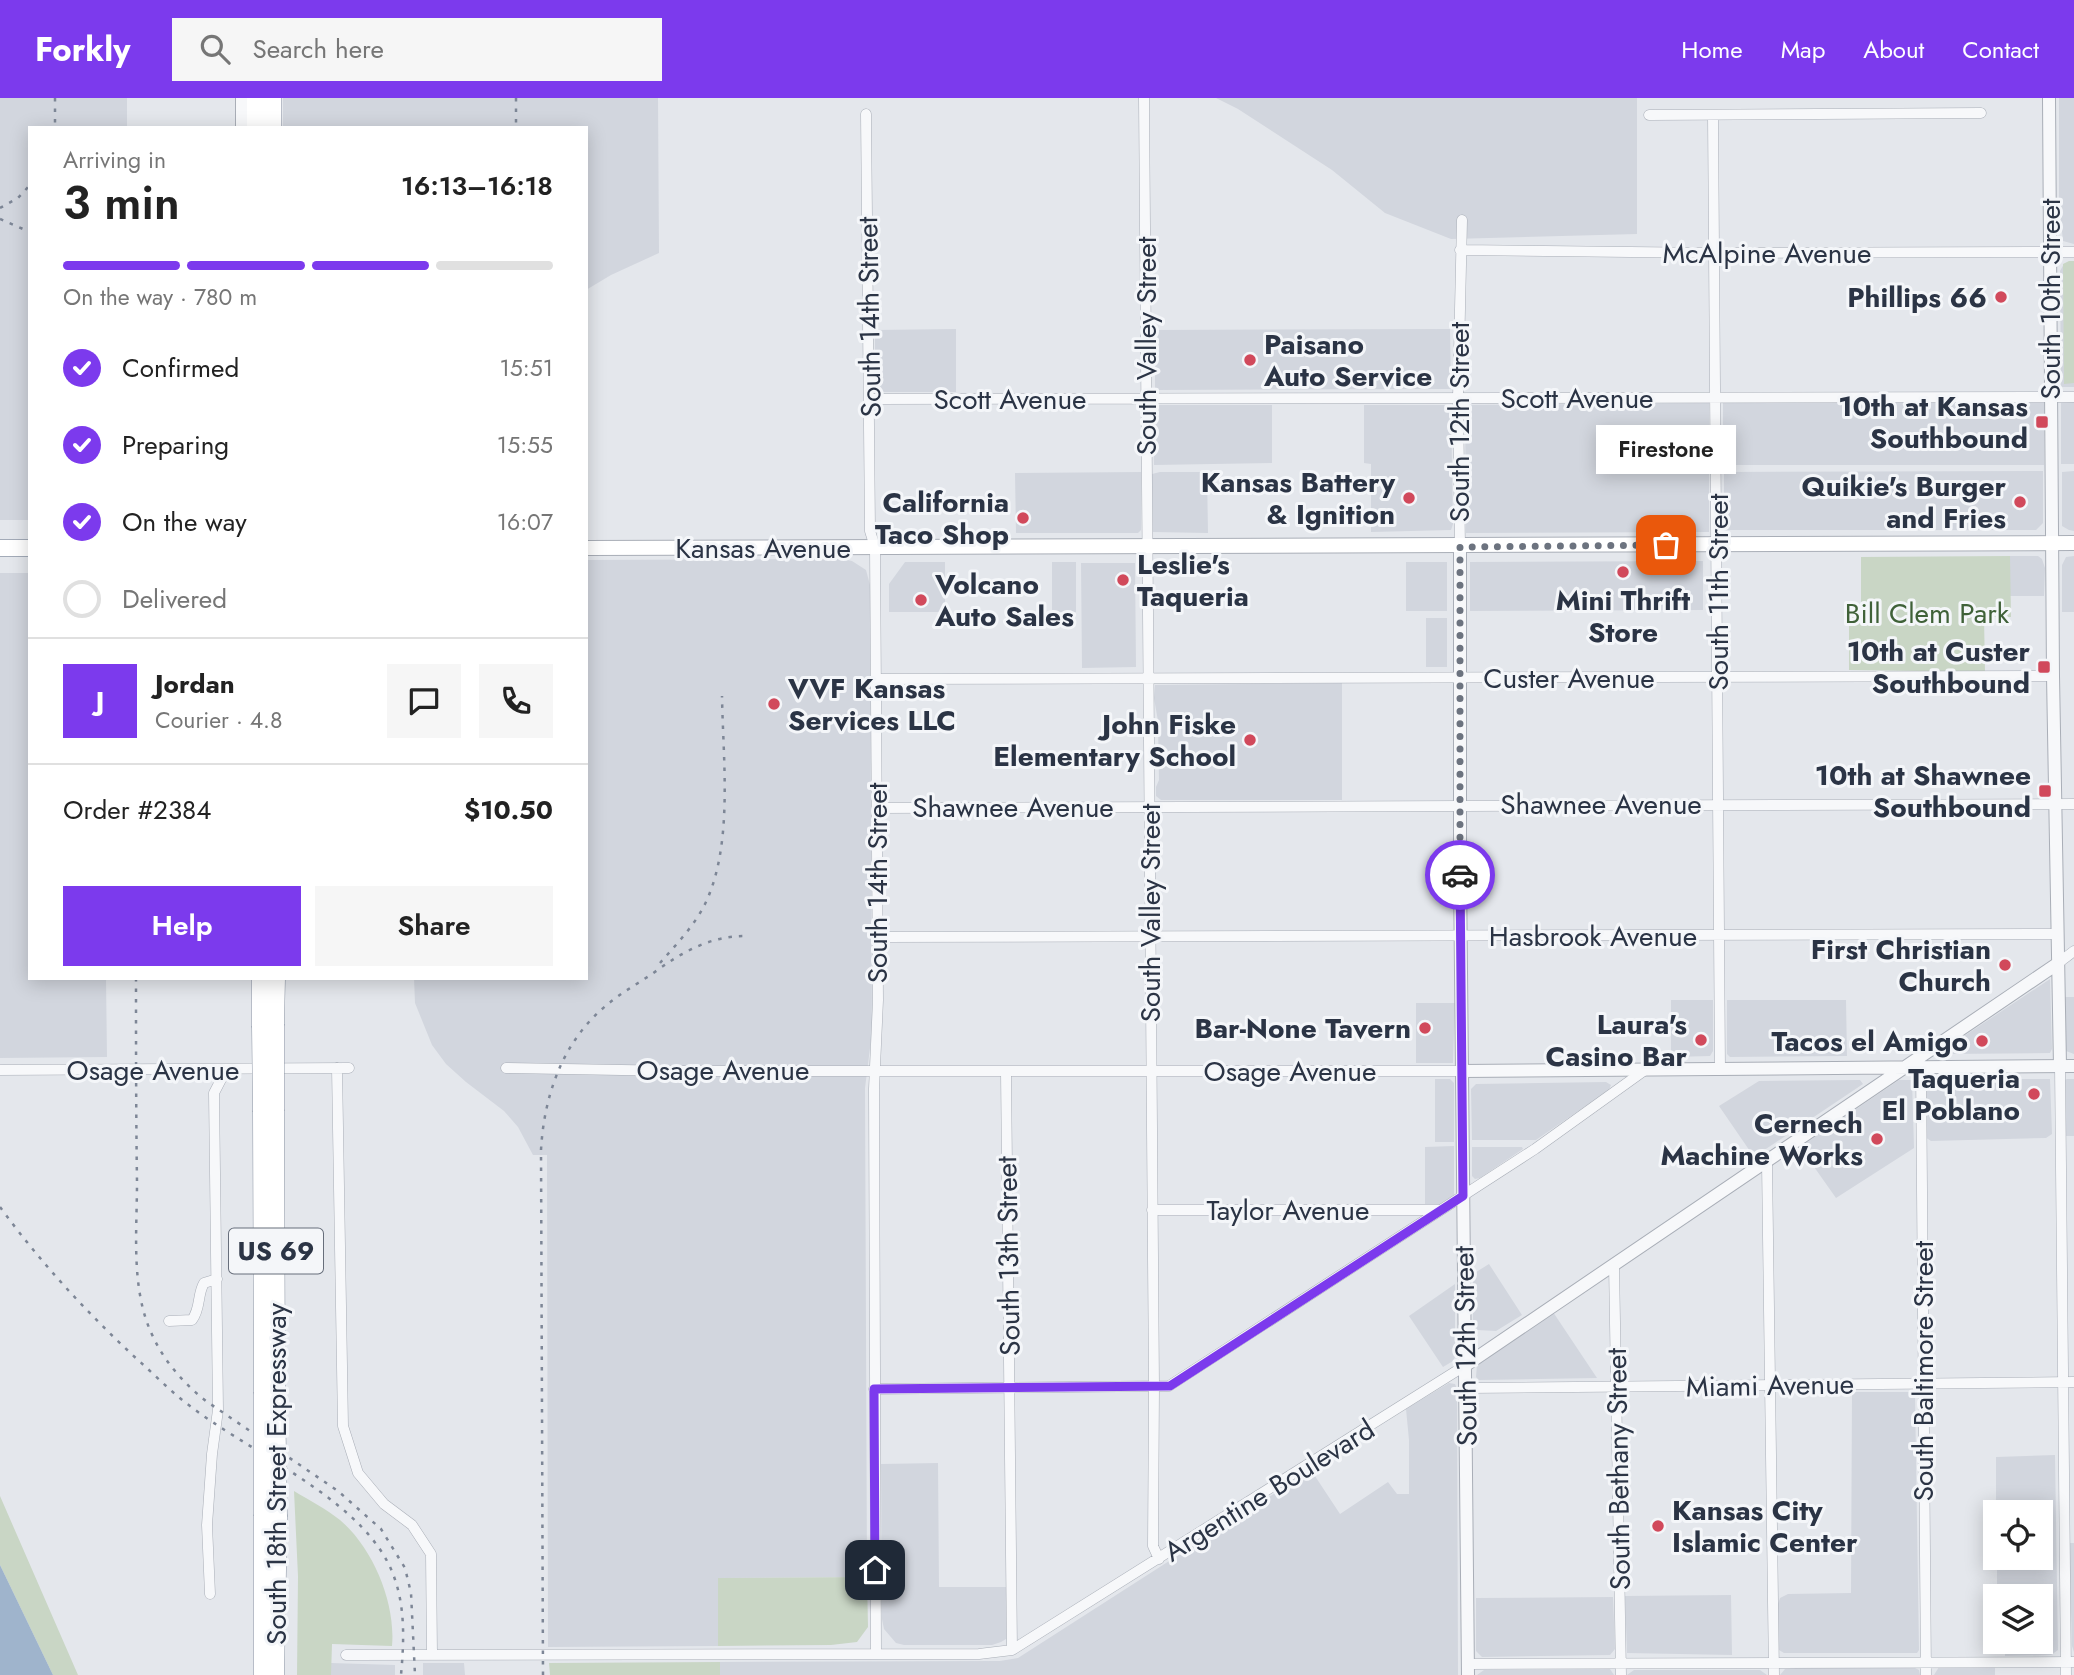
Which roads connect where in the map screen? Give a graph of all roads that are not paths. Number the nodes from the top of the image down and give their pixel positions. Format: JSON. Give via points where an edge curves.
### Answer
{"nodes":[{"id":1,"x":242,"y":98,"type":"edge"},
{"id":2,"x":256,"y":98,"type":"edge"},
{"id":3,"x":271,"y":98,"type":"edge"},
{"id":4,"x":1144,"y":98,"type":"edge"},
{"id":5,"x":2049,"y":98,"type":"edge"},
{"id":6,"x":1981,"y":113,"type":"dead end"},
{"id":7,"x":866,"y":114,"type":"dead end"},
{"id":8,"x":1649,"y":115,"type":"dead end"},
{"id":9,"x":1713,"y":115,"type":"junction"},
{"id":10,"x":242,"y":126,"type":"edge"},
{"id":11,"x":256,"y":126,"type":"edge"},
{"id":12,"x":271,"y":126,"type":"edge"},
{"id":13,"x":1462,"y":220,"type":"dead end"},
{"id":14,"x":1460,"y":250,"type":"junction"},
{"id":15,"x":2050,"y":252,"type":"junction"},
{"id":16,"x":2074,"y":252,"type":"edge"},
{"id":17,"x":1715,"y":253,"type":"junction"},
{"id":18,"x":1717,"y":397,"type":"junction"},
{"id":19,"x":2051,"y":397,"type":"junction"},
{"id":20,"x":2074,"y":397,"type":"edge"},
{"id":21,"x":1458,"y":398,"type":"junction"},
{"id":22,"x":870,"y":399,"type":"junction"},
{"id":23,"x":1146,"y":399,"type":"junction"},
{"id":24,"x":2053,"y":543,"type":"junction"},
{"id":25,"x":2074,"y":543,"type":"edge"},
{"id":26,"x":1717,"y":545,"type":"junction"},
{"id":27,"x":875,"y":547,"type":"junction"},
{"id":28,"x":1147,"y":547,"type":"junction"},
{"id":29,"x":1460,"y":547,"type":"junction"},
{"id":30,"x":0,"y":548,"type":"edge"},
{"id":31,"x":28,"y":548,"type":"edge"},
{"id":32,"x":588,"y":548,"type":"edge"},
{"id":33,"x":2053,"y":676,"type":"junction"},
{"id":34,"x":1718,"y":677,"type":"junction"},
{"id":35,"x":1148,"y":678,"type":"junction"},
{"id":36,"x":1459,"y":678,"type":"junction"},
{"id":37,"x":876,"y":679,"type":"junction"},
{"id":38,"x":1718,"y":804,"type":"junction"},
{"id":39,"x":2055,"y":804,"type":"junction"},
{"id":40,"x":2074,"y":804,"type":"edge"},
{"id":41,"x":1461,"y":805,"type":"junction"},
{"id":42,"x":1150,"y":807,"type":"junction"},
{"id":43,"x":877,"y":808,"type":"junction"},
{"id":44,"x":2057,"y":934,"type":"junction"},
{"id":45,"x":1720,"y":935,"type":"junction"},
{"id":46,"x":1150,"y":936,"type":"junction"},
{"id":47,"x":877,"y":937,"type":"junction"},
{"id":48,"x":1462,"y":937,"type":"junction"},
{"id":49,"x":2074,"y":951,"type":"edge"},
{"id":50,"x":2057,"y":964,"type":"junction"},
{"id":51,"x":261,"y":980,"type":"edge"},
{"id":52,"x":276,"y":980,"type":"edge"},
{"id":53,"x":268,"y":1025,"type":"junction"},
{"id":54,"x":2060,"y":1066,"type":"junction"},
{"id":55,"x":2074,"y":1066,"type":"edge"},
{"id":56,"x":1903,"y":1067,"type":"junction"},
{"id":57,"x":337,"y":1068,"type":"junction"},
{"id":58,"x":349,"y":1068,"type":"dead end"},
{"id":59,"x":506,"y":1068,"type":"dead end"},
{"id":60,"x":1921,"y":1068,"type":"junction"},
{"id":61,"x":226,"y":1069,"type":"junction"},
{"id":62,"x":1720,"y":1069,"type":"junction"},
{"id":63,"x":0,"y":1070,"type":"edge"},
{"id":64,"x":875,"y":1070,"type":"junction"},
{"id":65,"x":1645,"y":1070,"type":"junction"},
{"id":66,"x":1462,"y":1071,"type":"junction"},
{"id":67,"x":1006,"y":1072,"type":"junction"},
{"id":68,"x":1151,"y":1072,"type":"junction"},
{"id":69,"x":1767,"y":1163,"type":"junction"},
{"id":70,"x":1463,"y":1196,"type":"junction"},
{"id":71,"x":1152,"y":1210,"type":"junction"},
{"id":72,"x":1439,"y":1210,"type":"junction"},
{"id":73,"x":1614,"y":1264,"type":"junction"},
{"id":74,"x":217,"y":1279,"type":"junction"},
{"id":75,"x":169,"y":1321,"type":"dead end"},
{"id":76,"x":1466,"y":1365,"type":"junction"},
{"id":77,"x":2062,"y":1382,"type":"junction"},
{"id":78,"x":2074,"y":1382,"type":"edge"},
{"id":79,"x":1923,"y":1383,"type":"junction"},
{"id":80,"x":1771,"y":1385,"type":"junction"},
{"id":81,"x":1616,"y":1386,"type":"junction"},
{"id":82,"x":1154,"y":1387,"type":"junction"},
{"id":83,"x":1466,"y":1388,"type":"junction"},
{"id":84,"x":874,"y":1389,"type":"junction"},
{"id":85,"x":1010,"y":1389,"type":"junction"},
{"id":86,"x":270,"y":1516,"type":"junction"},
{"id":87,"x":1159,"y":1559,"type":"junction"},
{"id":88,"x":210,"y":1594,"type":"dead end"},
{"id":89,"x":1012,"y":1650,"type":"junction"},
{"id":90,"x":876,"y":1653,"type":"junction"},
{"id":91,"x":346,"y":1656,"type":"dead end"},
{"id":92,"x":432,"y":1656,"type":"junction"},
{"id":93,"x":1925,"y":1662,"type":"junction"},
{"id":94,"x":2070,"y":1662,"type":"edge"},
{"id":95,"x":1621,"y":1663,"type":"junction"},
{"id":96,"x":1774,"y":1663,"type":"junction"},
{"id":97,"x":1468,"y":1669,"type":"edge"},
{"id":98,"x":263,"y":1675,"type":"edge"},
{"id":99,"x":275,"y":1675,"type":"edge"},
{"id":100,"x":1621,"y":1675,"type":"edge"},
{"id":101,"x":1774,"y":1675,"type":"edge"},
{"id":102,"x":1926,"y":1675,"type":"edge"},
{"id":103,"x":2066,"y":1675,"type":"edge"}],
"edges":[{"from":1,"to":10,"type":"street"},
{"from":2,"to":11,"type":"highway"},
{"from":3,"to":12,"type":"highway"},
{"from":4,"to":23,"type":"street","name":"South Valley Street"},
{"from":5,"to":15,"type":"street","name":"South 10th Street"},
{"from":6,"to":9,"type":"street"},
{"from":7,"to":22,"type":"street","name":"South 14th Street"},
{"from":8,"to":9,"type":"street"},
{"from":9,"to":17,"type":"street","name":"South 11th Street"},
{"from":13,"to":14,"type":"street","name":"South 12th Street"},
{"from":14,"to":17,"type":"street","name":"McAlpine Avenue"},
{"from":14,"to":21,"type":"street","name":"South 12th Street"},
{"from":15,"to":16,"type":"street","name":"McAlpine Avenue"},
{"from":15,"to":17,"type":"street","name":"McAlpine Avenue"},
{"from":15,"to":19,"type":"street","name":"South 10th Street"},
{"from":17,"to":18,"type":"street","name":"South 11th Street"},
{"from":18,"to":19,"type":"street","name":"Scott Avenue"},
{"from":18,"to":21,"type":"street","name":"Scott Avenue"},
{"from":18,"to":26,"type":"street","name":"South 11th Street"},
{"from":19,"to":20,"type":"street","name":"Scott Avenue"},
{"from":19,"to":24,"type":"street","name":"South 10th Street"},
{"from":21,"to":23,"type":"street","name":"Scott Avenue"},
{"from":21,"to":29,"type":"street","name":"South 12th Street"},
{"from":22,"to":23,"type":"street","name":"Scott Avenue"},
{"from":22,"to":27,"type":"street","name":"South 14th Street","via":[[870,531]]},
{"from":23,"to":28,"type":"street","name":"South Valley Street"},
{"from":24,"to":25,"type":"main road","name":"Kansas Avenue"},
{"from":24,"to":26,"type":"main road","name":"Kansas Avenue"},
{"from":24,"to":33,"type":"street","name":"South 10th Street"},
{"from":26,"to":29,"type":"main road","name":"Kansas Avenue"},
{"from":26,"to":34,"type":"street","name":"South 11th Street"},
{"from":27,"to":28,"type":"main road","name":"Kansas Avenue"},
{"from":27,"to":32,"type":"main road","name":"Kansas Avenue"},
{"from":27,"to":37,"type":"street","name":"South 14th Street"},
{"from":28,"to":29,"type":"main road","name":"Kansas Avenue"},
{"from":28,"to":35,"type":"street","name":"South Valley Street"},
{"from":29,"to":36,"type":"street","name":"South 12th Street"},
{"from":30,"to":31,"type":"main road"},
{"from":33,"to":34,"type":"street","name":"Custer Avenue"},
{"from":33,"to":39,"type":"street","name":"South 10th Street"},
{"from":34,"to":36,"type":"street","name":"Custer Avenue"},
{"from":34,"to":38,"type":"street","name":"South 11th Street"},
{"from":35,"to":36,"type":"street","name":"Custer Avenue"},
{"from":35,"to":37,"type":"street","name":"Custer Avenue"},
{"from":35,"to":42,"type":"street","name":"South Valley Street"},
{"from":36,"to":41,"type":"street","name":"South 12th Street"},
{"from":37,"to":43,"type":"street","name":"South 14th Street"},
{"from":38,"to":39,"type":"street","name":"Shawnee Avenue"},
{"from":38,"to":41,"type":"street","name":"Shawnee Avenue"},
{"from":38,"to":45,"type":"street","name":"South 11th Street"},
{"from":39,"to":40,"type":"street","name":"Shawnee Avenue"},
{"from":39,"to":44,"type":"street","name":"South 10th Street"},
{"from":41,"to":42,"type":"street","name":"Shawnee Avenue"},
{"from":41,"to":48,"type":"street","name":"South 12th Street"},
{"from":42,"to":43,"type":"street","name":"Shawnee Avenue"},
{"from":42,"to":46,"type":"street","name":"South Valley Street"},
{"from":43,"to":47,"type":"street","name":"South 14th Street"},
{"from":44,"to":45,"type":"street","name":"Hasbrook Avenue"},
{"from":44,"to":50,"type":"street","name":"South 10th Street"},
{"from":45,"to":48,"type":"street","name":"Hasbrook Avenue"},
{"from":45,"to":62,"type":"street","name":"South 11th Street"},
{"from":46,"to":47,"type":"street","name":"Hasbrook Avenue"},
{"from":46,"to":48,"type":"street","name":"Hasbrook Avenue"},
{"from":46,"to":68,"type":"street","name":"South Valley Street"},
{"from":47,"to":64,"type":"street","name":"South 14th Street"},
{"from":48,"to":66,"type":"street","name":"South 12th Street"},
{"from":49,"to":50,"type":"street","name":"Argentine Boulevard"},
{"from":50,"to":54,"type":"street","name":"South 10th Street"},
{"from":50,"to":56,"type":"street","name":"Argentine Boulevard"},
{"from":51,"to":53,"type":"highway","name":"South 18th Street Expressway","number":"US 69"},
{"from":52,"to":53,"type":"highway","name":"South 18th Street Expressway","number":"US 69"},
{"from":53,"to":86,"type":"highway","name":"South 18th Street Expressway","number":"US 69","bridge":true},
{"from":54,"to":55,"type":"street","name":"Osage Avenue"},
{"from":54,"to":60,"type":"street","name":"Osage Avenue"},
{"from":54,"to":77,"type":"street","name":"South 10th Street"},
{"from":56,"to":60,"type":"street","name":"Osage Avenue"},
{"from":56,"to":62,"type":"street","name":"Osage Avenue"},
{"from":56,"to":69,"type":"street","name":"Argentine Boulevard"},
{"from":57,"to":58,"type":"street","name":"Osage Avenue"},
{"from":57,"to":61,"type":"street","name":"Osage Avenue"},
{"from":57,"to":92,"type":"street","via":[[343,1426],[358,1473],[384,1504],[412,1525],[431,1554]]},
{"from":59,"to":64,"type":"street","name":"Osage Avenue"},
{"from":60,"to":79,"type":"street","name":"South Baltimore Street"},
{"from":61,"to":63,"type":"street","name":"Osage Avenue"},
{"from":61,"to":74,"type":"street","via":[[214,1093]]},
{"from":62,"to":65,"type":"street","name":"Osage Avenue"},
{"from":64,"to":67,"type":"street","name":"Osage Avenue"},
{"from":64,"to":84,"type":"street","name":"South 14th Street"},
{"from":65,"to":66,"type":"street","name":"Osage Avenue"},
{"from":65,"to":70,"type":"street"},
{"from":66,"to":68,"type":"street","name":"Osage Avenue"},
{"from":66,"to":70,"type":"street","name":"South 12th Street"},
{"from":67,"to":68,"type":"street","name":"Osage Avenue"},
{"from":67,"to":85,"type":"street","name":"South 13th Street"},
{"from":68,"to":71,"type":"street","name":"South Valley Street"},
{"from":69,"to":73,"type":"street","name":"Argentine Boulevard"},
{"from":69,"to":80,"type":"street"},
{"from":70,"to":72,"type":"street"},
{"from":70,"to":76,"type":"street","name":"South 12th Street"},
{"from":71,"to":72,"type":"street","name":"Taylor Avenue"},
{"from":71,"to":82,"type":"street","name":"South Valley Street"},
{"from":72,"to":82,"type":"street","via":[[1170,1386]]},
{"from":73,"to":76,"type":"street","name":"Argentine Boulevard"},
{"from":73,"to":81,"type":"street","name":"South Bethany Street"},
{"from":74,"to":75,"type":"street","via":[[204,1283],[192,1320]]},
{"from":74,"to":88,"type":"street","via":[[217,1426],[207,1525]]},
{"from":76,"to":83,"type":"street","name":"South 12th Street"},
{"from":76,"to":87,"type":"street","name":"Argentine Boulevard"},
{"from":77,"to":78,"type":"street","name":"Miami Avenue"},
{"from":77,"to":79,"type":"street","name":"Miami Avenue"},
{"from":77,"to":94,"type":"street","name":"South 10th Street"},
{"from":79,"to":80,"type":"street","name":"Miami Avenue"},
{"from":79,"to":93,"type":"street","name":"South Baltimore Street"},
{"from":80,"to":81,"type":"street","name":"Miami Avenue"},
{"from":80,"to":96,"type":"street"},
{"from":81,"to":83,"type":"street","name":"Miami Avenue"},
{"from":81,"to":95,"type":"street","name":"South Bethany Street"},
{"from":82,"to":85,"type":"street"},
{"from":82,"to":87,"type":"street","name":"South Valley Street","via":[[1153,1546]]},
{"from":83,"to":97,"type":"street","name":"South 12th Street"},
{"from":84,"to":85,"type":"street"},
{"from":84,"to":90,"type":"street","name":"South 14th Street"},
{"from":85,"to":89,"type":"street","name":"South 13th Street"},
{"from":86,"to":98,"type":"highway","name":"South 18th Street Expressway","number":"US 69"},
{"from":86,"to":99,"type":"highway","name":"South 18th Street Expressway","number":"US 69"},
{"from":87,"to":89,"type":"street","name":"Argentine Boulevard"},
{"from":89,"to":90,"type":"street","name":"Argentine Boulevard"},
{"from":90,"to":92,"type":"street","name":"Argentine Boulevard"},
{"from":91,"to":92,"type":"street","name":"Argentine Boulevard"},
{"from":93,"to":94,"type":"street"},
{"from":93,"to":96,"type":"street"},
{"from":93,"to":102,"type":"street","name":"South Baltimore Street"},
{"from":94,"to":103,"type":"street","name":"South 10th Street"},
{"from":95,"to":96,"type":"street"},
{"from":95,"to":97,"type":"street"},
{"from":95,"to":100,"type":"street","name":"South Bethany Street"},
{"from":96,"to":101,"type":"street"}]}
